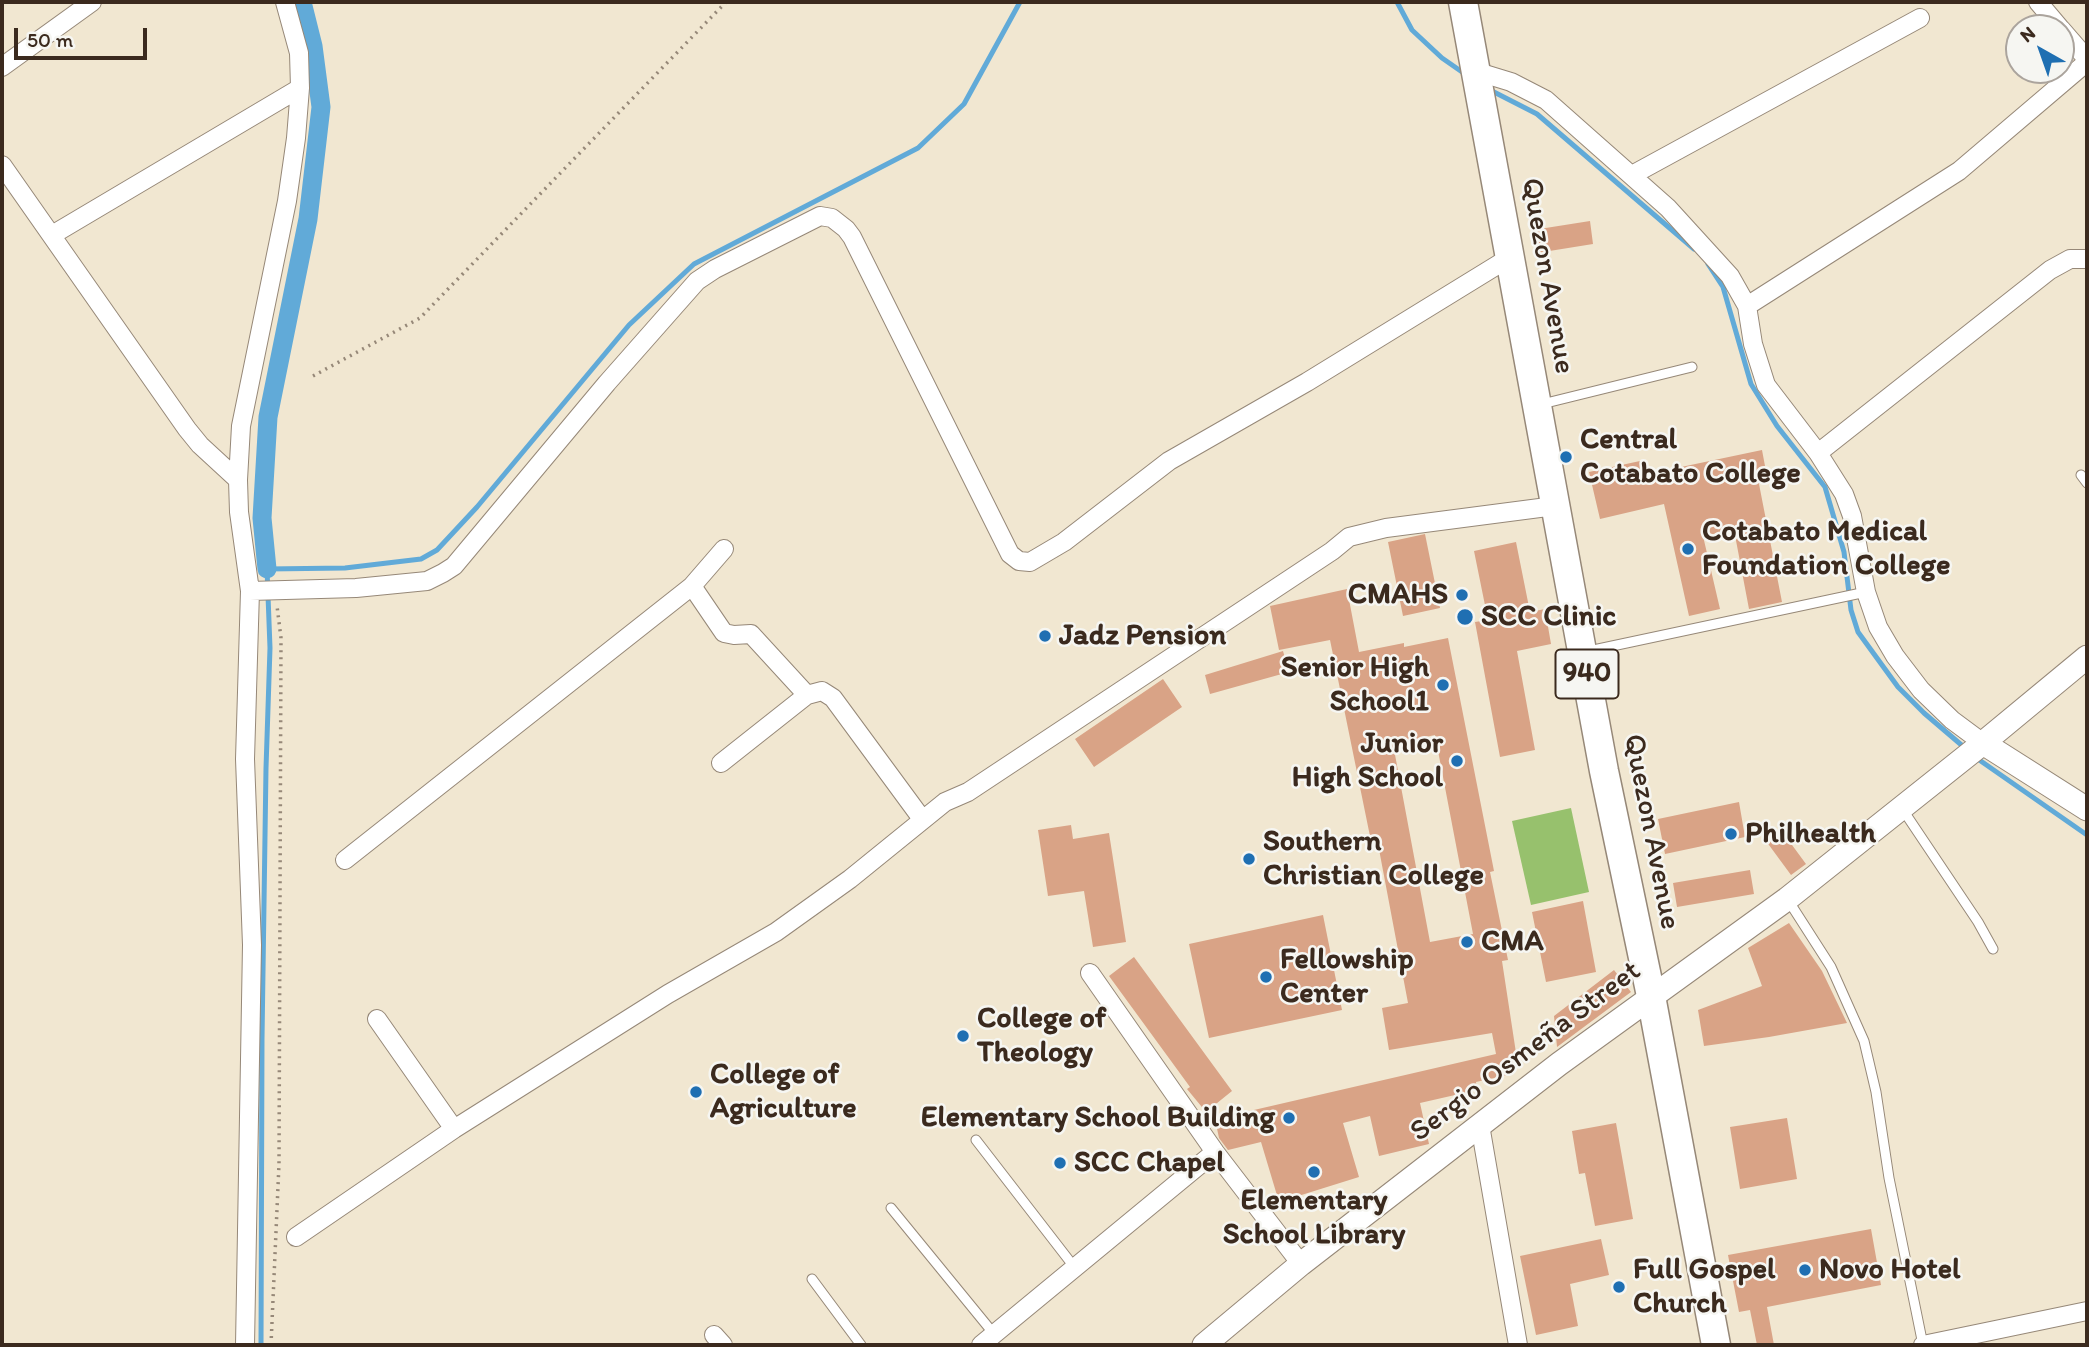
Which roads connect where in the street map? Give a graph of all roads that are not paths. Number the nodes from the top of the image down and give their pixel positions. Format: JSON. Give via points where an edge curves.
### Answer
{"nodes":[{"id":1,"x":92,"y":2,"type":"edge"},
{"id":2,"x":285,"y":2,"type":"edge"},
{"id":3,"x":1468,"y":2,"type":"edge"},
{"id":4,"x":1920,"y":18,"type":"dead end"},
{"id":5,"x":2075,"y":46,"type":"edge"},
{"id":6,"x":2087,"y":61,"type":"edge"},
{"id":7,"x":2,"y":67,"type":"edge"},
{"id":8,"x":1475,"y":71,"type":"junction"},
{"id":9,"x":300,"y":88,"type":"junction"},
{"id":10,"x":2,"y":166,"type":"edge"},
{"id":11,"x":1632,"y":175,"type":"junction"},
{"id":12,"x":52,"y":235,"type":"junction"},
{"id":13,"x":1512,"y":256,"type":"junction"},
{"id":14,"x":2087,"y":259,"type":"edge"},
{"id":15,"x":1747,"y":306,"type":"junction"},
{"id":16,"x":1692,"y":368,"type":"dead end"},
{"id":17,"x":1537,"y":405,"type":"junction"},
{"id":18,"x":1818,"y":453,"type":"junction"},
{"id":19,"x":238,"y":480,"type":"junction"},
{"id":20,"x":1555,"y":506,"type":"junction"},
{"id":21,"x":724,"y":549,"type":"dead end"},
{"id":22,"x":692,"y":586,"type":"junction"},
{"id":23,"x":250,"y":590,"type":"junction"},
{"id":24,"x":1862,"y":593,"type":"junction"},
{"id":25,"x":1583,"y":653,"type":"junction"},
{"id":26,"x":2087,"y":657,"type":"edge"},
{"id":27,"x":807,"y":695,"type":"junction"},
{"id":28,"x":1983,"y":743,"type":"junction"},
{"id":29,"x":721,"y":763,"type":"dead end"},
{"id":30,"x":1902,"y":808,"type":"junction"},
{"id":31,"x":2087,"y":809,"type":"edge"},
{"id":32,"x":922,"y":819,"type":"junction"},
{"id":33,"x":345,"y":860,"type":"dead end"},
{"id":34,"x":1787,"y":899,"type":"junction"},
{"id":35,"x":1993,"y":949,"type":"dead end"},
{"id":36,"x":1090,"y":974,"type":"dead end"},
{"id":37,"x":1651,"y":996,"type":"junction"},
{"id":38,"x":377,"y":1019,"type":"dead end"},
{"id":39,"x":1480,"y":1125,"type":"junction"},
{"id":40,"x":454,"y":1129,"type":"junction"},
{"id":41,"x":975,"y":1140,"type":"dead end"},
{"id":42,"x":1215,"y":1152,"type":"junction"},
{"id":43,"x":891,"y":1208,"type":"dead end"},
{"id":44,"x":296,"y":1237,"type":"dead end"},
{"id":45,"x":1301,"y":1264,"type":"junction"},
{"id":46,"x":1075,"y":1268,"type":"junction"},
{"id":47,"x":812,"y":1279,"type":"dead end"},
{"id":48,"x":2087,"y":1311,"type":"edge"},
{"id":49,"x":987,"y":1340,"type":"edge"},
{"id":50,"x":245,"y":1345,"type":"edge"},
{"id":51,"x":861,"y":1345,"type":"edge"},
{"id":52,"x":1204,"y":1345,"type":"edge"},
{"id":53,"x":1518,"y":1345,"type":"edge"},
{"id":54,"x":1716,"y":1345,"type":"edge"},
{"id":55,"x":1923,"y":1345,"type":"edge"}],
"edges":[{"from":1,"to":7,"type":"street"},
{"from":2,"to":9,"type":"street","via":[[299,53]]},
{"from":3,"to":8,"type":"main road","name":"Quezon Avenue","number":"940"},
{"from":4,"to":11,"type":"street"},
{"from":5,"to":6,"type":"street"},
{"from":6,"to":15,"type":"street","via":[[1959,171]]},
{"from":8,"to":11,"type":"street","via":[[1546,100]]},
{"from":8,"to":13,"type":"main road","name":"Quezon Avenue","number":"940"},
{"from":9,"to":12,"type":"street"},
{"from":9,"to":19,"type":"street","via":[[286,201],[241,426]]},
{"from":10,"to":12,"type":"street"},
{"from":11,"to":15,"type":"street","via":[[1730,276]]},
{"from":12,"to":19,"type":"street","via":[[187,429]]},
{"from":13,"to":17,"type":"main road","name":"Quezon Avenue","number":"940"},
{"from":13,"to":23,"type":"street","via":[[1169,461],[1064,542],[1030,562],[1010,554],[852,237],[832,218],[820,216],[697,281],[454,566],[427,581]]},
{"from":14,"to":18,"type":"street","via":[[2070,260],[2050,270]]},
{"from":15,"to":18,"type":"street","via":[[1766,385]]},
{"from":16,"to":17,"type":"lane"},
{"from":17,"to":20,"type":"main road","name":"Quezon Avenue","number":"940"},
{"from":18,"to":24,"type":"street","via":[[1852,516]]},
{"from":19,"to":23,"type":"street"},
{"from":20,"to":25,"type":"main road","name":"Quezon Avenue","number":"940"},
{"from":20,"to":32,"type":"street","via":[[1349,537]]},
{"from":21,"to":22,"type":"street"},
{"from":22,"to":27,"type":"street","via":[[724,633],[751,634]]},
{"from":22,"to":33,"type":"street"},
{"from":23,"to":50,"type":"street","via":[[245,759],[252,946]]},
{"from":24,"to":25,"type":"lane"},
{"from":24,"to":28,"type":"street","via":[[1895,656],[1921,691]]},
{"from":25,"to":37,"type":"main road","name":"Quezon Avenue","number":"940"},
{"from":26,"to":28,"type":"street","name":"Sergio Osmeña Street"},
{"from":27,"to":29,"type":"street"},
{"from":27,"to":32,"type":"street","via":[[822,691],[833,698]]},
{"from":28,"to":30,"type":"street","name":"Sergio Osmeña Street"},
{"from":28,"to":31,"type":"street"},
{"from":30,"to":34,"type":"street","name":"Sergio Osmeña Street"},
{"from":30,"to":35,"type":"lane"},
{"from":32,"to":40,"type":"street","via":[[776,932]]},
{"from":34,"to":37,"type":"street","name":"Sergio Osmeña Street"},
{"from":34,"to":55,"type":"lane","via":[[1831,967],[1864,1041]]},
{"from":36,"to":42,"type":"street"},
{"from":37,"to":39,"type":"street","name":"Sergio Osmeña Street"},
{"from":37,"to":54,"type":"main road","name":"Quezon Avenue","number":"940"},
{"from":38,"to":40,"type":"street"},
{"from":39,"to":45,"type":"street","name":"Sergio Osmeña Street"},
{"from":39,"to":53,"type":"street"},
{"from":40,"to":44,"type":"street"},
{"from":41,"to":46,"type":"lane"},
{"from":42,"to":45,"type":"street"},
{"from":42,"to":46,"type":"street"},
{"from":43,"to":49,"type":"lane"},
{"from":45,"to":52,"type":"street","name":"Sergio Osmeña Street"},
{"from":46,"to":49,"type":"street"},
{"from":47,"to":51,"type":"lane"},
{"from":48,"to":55,"type":"street"}]}
